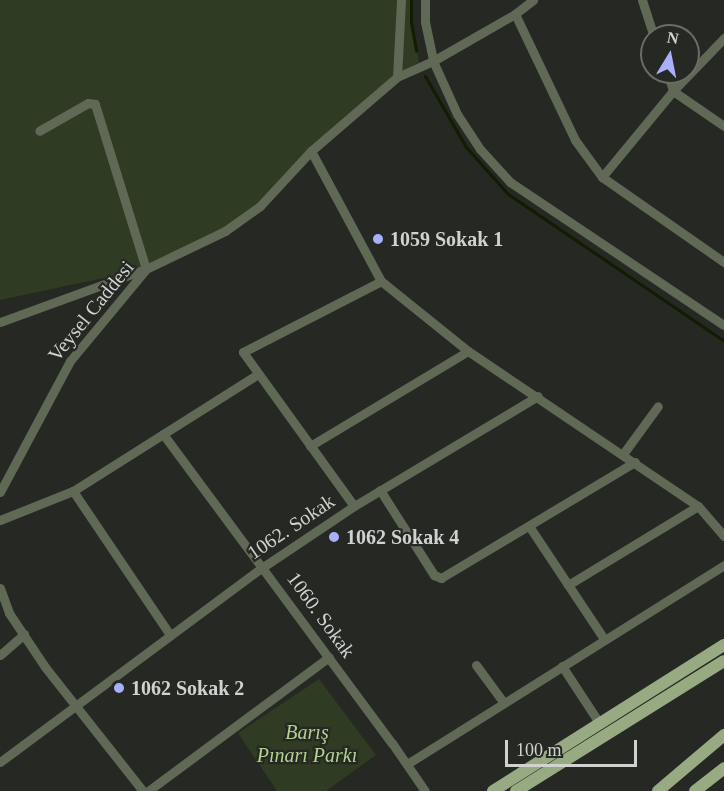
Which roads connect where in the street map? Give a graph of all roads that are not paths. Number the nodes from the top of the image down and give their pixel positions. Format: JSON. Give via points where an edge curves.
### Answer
{"nodes":[{"id":1,"x":401,"y":0,"type":"edge"},
{"id":2,"x":425,"y":0,"type":"edge"},
{"id":3,"x":532,"y":0,"type":"edge"},
{"id":4,"x":642,"y":0,"type":"edge"},
{"id":5,"x":515,"y":14,"type":"junction"},
{"id":6,"x":650,"y":24,"type":"edge"},
{"id":7,"x":724,"y":38,"type":"edge"},
{"id":8,"x":433,"y":61,"type":"junction"},
{"id":9,"x":397,"y":77,"type":"junction"},
{"id":10,"x":670,"y":84,"type":"edge"},
{"id":11,"x":673,"y":91,"type":"junction"},
{"id":12,"x":724,"y":126,"type":"edge"},
{"id":13,"x":39,"y":131,"type":"dead end"},
{"id":14,"x":311,"y":151,"type":"junction"},
{"id":15,"x":603,"y":177,"type":"junction"},
{"id":16,"x":724,"y":262,"type":"edge"},
{"id":17,"x":146,"y":269,"type":"junction"},
{"id":18,"x":381,"y":281,"type":"junction"},
{"id":19,"x":0,"y":322,"type":"edge"},
{"id":20,"x":724,"y":325,"type":"edge"},
{"id":21,"x":468,"y":351,"type":"junction"},
{"id":22,"x":258,"y":374,"type":"junction"},
{"id":23,"x":538,"y":396,"type":"junction"},
{"id":24,"x":658,"y":405,"type":"dead end"},
{"id":25,"x":163,"y":434,"type":"junction"},
{"id":26,"x":310,"y":446,"type":"junction"},
{"id":27,"x":623,"y":454,"type":"junction"},
{"id":28,"x":635,"y":462,"type":"junction"},
{"id":29,"x":380,"y":490,"type":"junction"},
{"id":30,"x":73,"y":491,"type":"junction"},
{"id":31,"x":0,"y":492,"type":"edge"},
{"id":32,"x":354,"y":506,"type":"junction"},
{"id":33,"x":698,"y":506,"type":"junction"},
{"id":34,"x":0,"y":520,"type":"edge"},
{"id":35,"x":529,"y":526,"type":"junction"},
{"id":36,"x":724,"y":536,"type":"edge"},
{"id":37,"x":724,"y":565,"type":"edge"},
{"id":38,"x":263,"y":567,"type":"junction"},
{"id":39,"x":568,"y":585,"type":"junction"},
{"id":40,"x":0,"y":588,"type":"edge"},
{"id":41,"x":24,"y":634,"type":"junction"},
{"id":42,"x":170,"y":635,"type":"junction"},
{"id":43,"x":604,"y":639,"type":"junction"},
{"id":44,"x":724,"y":645,"type":"edge"},
{"id":45,"x":0,"y":655,"type":"edge"},
{"id":46,"x":329,"y":657,"type":"junction"},
{"id":47,"x":724,"y":661,"type":"edge"},
{"id":48,"x":476,"y":665,"type":"dead end"},
{"id":49,"x":562,"y":666,"type":"junction"},
{"id":50,"x":504,"y":703,"type":"junction"},
{"id":51,"x":76,"y":705,"type":"junction"},
{"id":52,"x":600,"y":724,"type":"junction"},
{"id":53,"x":724,"y":735,"type":"edge"},
{"id":54,"x":0,"y":762,"type":"edge"},
{"id":55,"x":407,"y":765,"type":"junction"},
{"id":56,"x":724,"y":768,"type":"edge"},
{"id":57,"x":144,"y":791,"type":"edge"},
{"id":58,"x":148,"y":791,"type":"edge"},
{"id":59,"x":425,"y":791,"type":"edge"},
{"id":60,"x":493,"y":791,"type":"edge"},
{"id":61,"x":516,"y":791,"type":"edge"},
{"id":62,"x":658,"y":791,"type":"edge"},
{"id":63,"x":695,"y":791,"type":"edge"}],
"edges":[{"from":1,"to":9,"type":"street"},
{"from":2,"to":8,"type":"street"},
{"from":3,"to":5,"type":"street","name":"Veysel Caddesi"},
{"from":4,"to":6,"type":"street"},
{"from":5,"to":8,"type":"street","name":"Veysel Caddesi"},
{"from":5,"to":15,"type":"street","via":[[575,140]]},
{"from":7,"to":11,"type":"street"},
{"from":8,"to":9,"type":"street","name":"Veysel Caddesi"},
{"from":8,"to":20,"type":"street","via":[[457,114],[480,149],[510,182]]},
{"from":9,"to":14,"type":"street","name":"Veysel Caddesi"},
{"from":10,"to":11,"type":"street"},
{"from":11,"to":12,"type":"street"},
{"from":11,"to":15,"type":"street"},
{"from":13,"to":17,"type":"street","via":[[88,103],[95,104]]},
{"from":14,"to":17,"type":"street","name":"Veysel Caddesi","via":[[260,206],[225,231]]},
{"from":14,"to":18,"type":"street"},
{"from":15,"to":16,"type":"street"},
{"from":17,"to":19,"type":"street"},
{"from":17,"to":31,"type":"street","name":"Veysel Caddesi","via":[[70,361]]},
{"from":18,"to":21,"type":"street"},
{"from":18,"to":22,"type":"street","via":[[243,352]]},
{"from":21,"to":23,"type":"street"},
{"from":21,"to":26,"type":"street"},
{"from":22,"to":25,"type":"street"},
{"from":22,"to":26,"type":"street"},
{"from":23,"to":27,"type":"street"},
{"from":23,"to":29,"type":"street","name":"1062. Sokak"},
{"from":24,"to":27,"type":"street"},
{"from":25,"to":30,"type":"street"},
{"from":25,"to":38,"type":"street","name":"1060. Sokak"},
{"from":26,"to":32,"type":"street"},
{"from":27,"to":28,"type":"street"},
{"from":28,"to":33,"type":"street"},
{"from":28,"to":35,"type":"street"},
{"from":29,"to":32,"type":"street","name":"1062. Sokak"},
{"from":29,"to":35,"type":"street","via":[[438,578]]},
{"from":30,"to":34,"type":"street"},
{"from":30,"to":42,"type":"street"},
{"from":32,"to":38,"type":"street","name":"1062. Sokak"},
{"from":33,"to":36,"type":"street"},
{"from":33,"to":39,"type":"street"},
{"from":35,"to":39,"type":"street"},
{"from":37,"to":43,"type":"street"},
{"from":38,"to":42,"type":"street","name":"1062. Sokak"},
{"from":38,"to":46,"type":"street","name":"1060. Sokak"},
{"from":39,"to":43,"type":"street"},
{"from":40,"to":41,"type":"street","via":[[9,613]]},
{"from":41,"to":45,"type":"street"},
{"from":41,"to":51,"type":"street"},
{"from":42,"to":51,"type":"street","name":"1062. Sokak"},
{"from":43,"to":49,"type":"street"},
{"from":44,"to":52,"type":"main road"},
{"from":46,"to":55,"type":"street","name":"1060. Sokak"},
{"from":46,"to":58,"type":"street"},
{"from":47,"to":61,"type":"main road"},
{"from":48,"to":50,"type":"street"},
{"from":49,"to":50,"type":"street"},
{"from":49,"to":52,"type":"street"},
{"from":50,"to":55,"type":"street"},
{"from":51,"to":54,"type":"street","name":"1062. Sokak"},
{"from":51,"to":57,"type":"street"},
{"from":52,"to":60,"type":"main road"},
{"from":53,"to":62,"type":"main road"},
{"from":55,"to":59,"type":"street","name":"1060. Sokak"},
{"from":56,"to":63,"type":"main road"}]}
